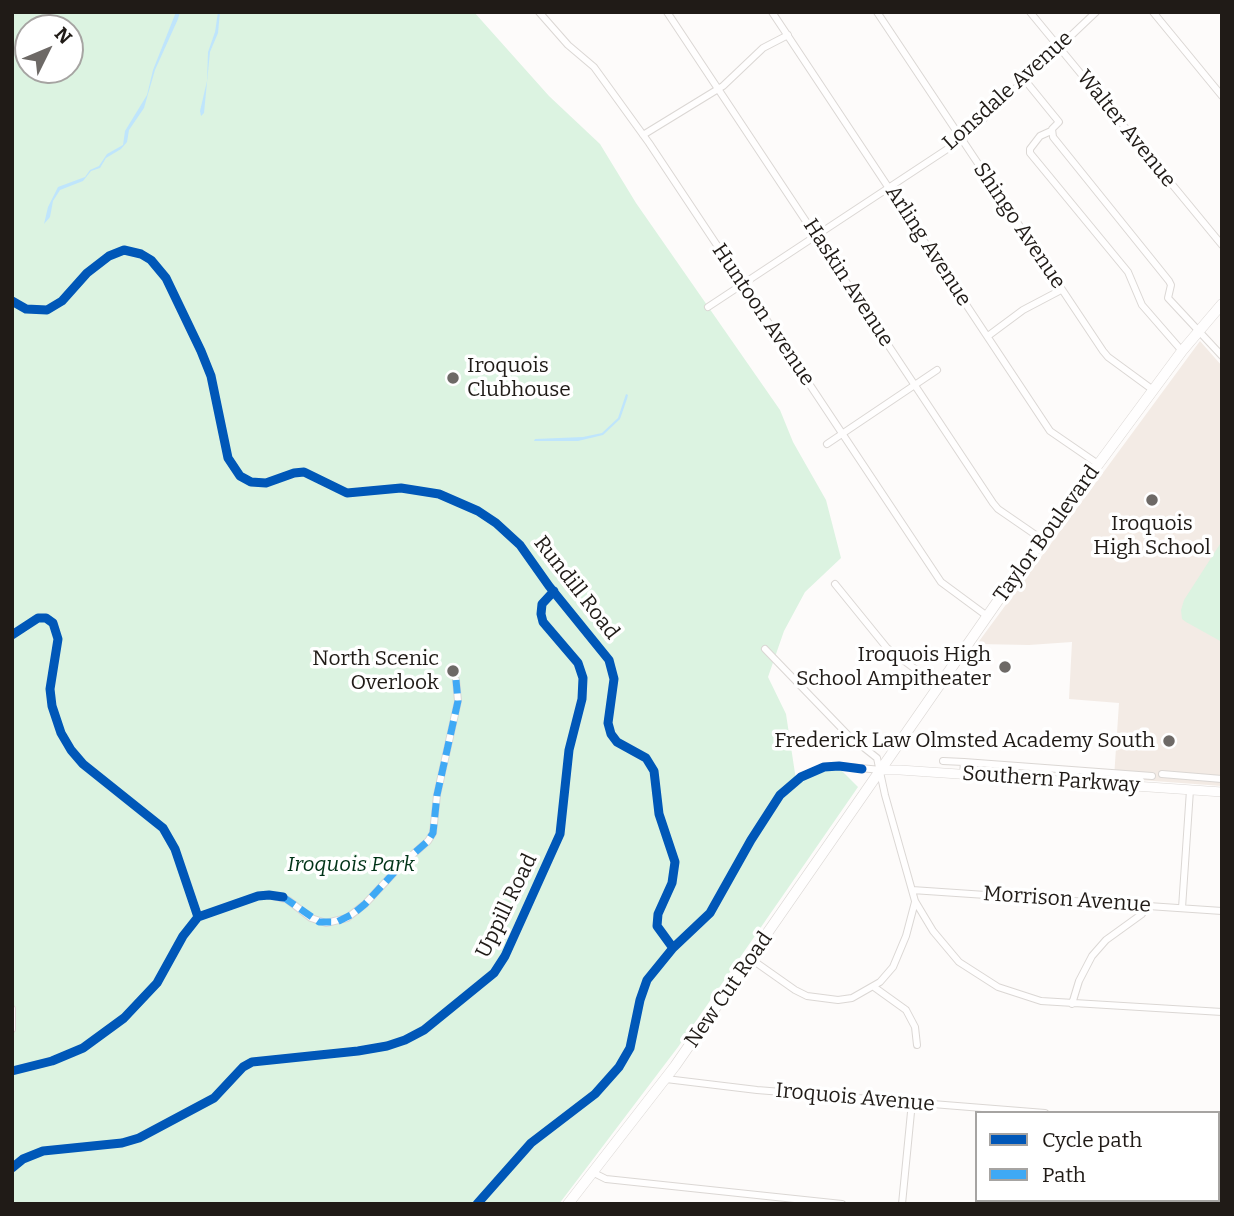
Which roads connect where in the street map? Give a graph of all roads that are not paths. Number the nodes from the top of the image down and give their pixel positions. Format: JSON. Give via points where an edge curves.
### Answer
{"nodes":[{"id":1,"x":539,"y":12,"type":"edge"},
{"id":2,"x":667,"y":12,"type":"edge"},
{"id":3,"x":772,"y":12,"type":"edge"},
{"id":4,"x":877,"y":12,"type":"edge"},
{"id":5,"x":1030,"y":12,"type":"edge"},
{"id":6,"x":1096,"y":12,"type":"edge"},
{"id":7,"x":1153,"y":12,"type":"edge"},
{"id":8,"x":788,"y":35,"type":"junction"},
{"id":9,"x":1058,"y":46,"type":"junction"},
{"id":10,"x":1024,"y":79,"type":"junction"},
{"id":11,"x":719,"y":88,"type":"junction"},
{"id":12,"x":1222,"y":96,"type":"edge"},
{"id":13,"x":1051,"y":131,"type":"junction"},
{"id":14,"x":643,"y":135,"type":"junction"},
{"id":15,"x":961,"y":140,"type":"junction"},
{"id":16,"x":889,"y":186,"type":"junction"},
{"id":17,"x":817,"y":236,"type":"junction"},
{"id":18,"x":1222,"y":245,"type":"edge"},
{"id":19,"x":743,"y":285,"type":"junction"},
{"id":20,"x":1061,"y":289,"type":"junction"},
{"id":21,"x":12,"y":301,"type":"edge"},
{"id":22,"x":1222,"y":304,"type":"edge"},
{"id":23,"x":708,"y":307,"type":"dead end"},
{"id":24,"x":1198,"y":330,"type":"junction"},
{"id":25,"x":988,"y":336,"type":"junction"},
{"id":26,"x":1182,"y":351,"type":"junction"},
{"id":27,"x":1222,"y":356,"type":"edge"},
{"id":28,"x":937,"y":370,"type":"dead end"},
{"id":29,"x":916,"y":386,"type":"junction"},
{"id":30,"x":1153,"y":390,"type":"junction"},
{"id":31,"x":842,"y":434,"type":"junction"},
{"id":32,"x":827,"y":444,"type":"dead end"},
{"id":33,"x":1098,"y":464,"type":"junction"},
{"id":34,"x":1043,"y":540,"type":"junction"},
{"id":35,"x":835,"y":584,"type":"dead end"},
{"id":36,"x":554,"y":591,"type":"junction"},
{"id":37,"x":987,"y":616,"type":"junction"},
{"id":38,"x":12,"y":635,"type":"edge"},
{"id":39,"x":765,"y":649,"type":"dead end"},
{"id":40,"x":456,"y":680,"type":"dead end"},
{"id":41,"x":938,"y":686,"type":"junction"},
{"id":42,"x":943,"y":761,"type":"dead end"},
{"id":43,"x":964,"y":762,"type":"junction"},
{"id":44,"x":881,"y":770,"type":"junction"},
{"id":45,"x":1135,"y":774,"type":"junction"},
{"id":46,"x":1162,"y":774,"type":"dead end"},
{"id":47,"x":963,"y":775,"type":"junction"},
{"id":48,"x":1152,"y":776,"type":"dead end"},
{"id":49,"x":1222,"y":779,"type":"edge"},
{"id":50,"x":1135,"y":786,"type":"junction"},
{"id":51,"x":1190,"y":790,"type":"junction"},
{"id":52,"x":1222,"y":792,"type":"edge"},
{"id":53,"x":912,"y":890,"type":"junction"},
{"id":54,"x":915,"y":902,"type":"junction"},
{"id":55,"x":1147,"y":906,"type":"junction"},
{"id":56,"x":1182,"y":908,"type":"junction"},
{"id":57,"x":1222,"y":911,"type":"edge"},
{"id":58,"x":198,"y":917,"type":"junction"},
{"id":59,"x":673,"y":948,"type":"junction"},
{"id":60,"x":751,"y":959,"type":"junction"},
{"id":61,"x":874,"y":986,"type":"junction"},
{"id":62,"x":1072,"y":1004,"type":"junction"},
{"id":63,"x":12,"y":1009,"type":"edge"},
{"id":64,"x":1222,"y":1012,"type":"edge"},
{"id":65,"x":12,"y":1029,"type":"edge"},
{"id":66,"x":917,"y":1045,"type":"dead end"},
{"id":67,"x":12,"y":1072,"type":"edge"},
{"id":68,"x":666,"y":1079,"type":"junction"},
{"id":69,"x":912,"y":1102,"type":"junction"},
{"id":70,"x":1021,"y":1111,"type":"edge"},
{"id":71,"x":12,"y":1168,"type":"edge"},
{"id":72,"x":592,"y":1172,"type":"junction"},
{"id":73,"x":477,"y":1204,"type":"edge"},
{"id":74,"x":568,"y":1204,"type":"edge"},
{"id":75,"x":842,"y":1204,"type":"edge"},
{"id":76,"x":902,"y":1204,"type":"edge"}],
"edges":[{"from":1,"to":14,"type":"street","name":"Huntoon Avenue","via":[[594,67]]},
{"from":2,"to":11,"type":"street","name":"Haskin Avenue"},
{"from":3,"to":8,"type":"street","name":"Arling Avenue"},
{"from":4,"to":15,"type":"street","name":"Shingo Avenue"},
{"from":5,"to":9,"type":"street","name":"Walter Avenue"},
{"from":6,"to":9,"type":"street","name":"Lonsdale Avenue"},
{"from":7,"to":12,"type":"street"},
{"from":8,"to":11,"type":"street","via":[[763,48]]},
{"from":8,"to":16,"type":"street","name":"Arling Avenue"},
{"from":9,"to":10,"type":"street","name":"Lonsdale Avenue"},
{"from":9,"to":18,"type":"street","name":"Walter Avenue"},
{"from":10,"to":13,"type":"street","via":[[1059,122]]},
{"from":10,"to":15,"type":"street","name":"Lonsdale Avenue"},
{"from":11,"to":14,"type":"street"},
{"from":11,"to":17,"type":"street","name":"Haskin Avenue"},
{"from":13,"to":24,"type":"street","via":[[1169,281],[1168,298]]},
{"from":13,"to":26,"type":"street","via":[[1040,136],[1030,153],[1128,272],[1142,305]]},
{"from":14,"to":19,"type":"street","name":"Huntoon Avenue"},
{"from":15,"to":16,"type":"street","name":"Lonsdale Avenue"},
{"from":15,"to":20,"type":"street","name":"Shingo Avenue"},
{"from":16,"to":17,"type":"street","name":"Lonsdale Avenue"},
{"from":16,"to":25,"type":"street","name":"Arling Avenue"},
{"from":17,"to":19,"type":"street","name":"Lonsdale Avenue"},
{"from":17,"to":29,"type":"street","name":"Haskin Avenue"},
{"from":19,"to":23,"type":"street","name":"Lonsdale Avenue"},
{"from":19,"to":31,"type":"street","name":"Huntoon Avenue"},
{"from":20,"to":25,"type":"street"},
{"from":20,"to":30,"type":"street","name":"Shingo Avenue","via":[[1108,357]]},
{"from":21,"to":36,"type":"street","name":"Rundill Road","via":[[26,309],[47,310],[108,256],[124,250],[141,254],[166,278],[201,351],[211,376],[228,458],[237,473],[266,483],[304,472],[347,493],[401,488],[439,494],[496,523],[520,545]]},
{"from":22,"to":24,"type":"main road","name":"Taylor Boulevard"},
{"from":24,"to":26,"type":"main road","name":"Taylor Boulevard"},
{"from":24,"to":27,"type":"street"},
{"from":25,"to":33,"type":"street","name":"Arling Avenue","via":[[1050,431]]},
{"from":26,"to":30,"type":"main road","name":"Taylor Boulevard"},
{"from":28,"to":29,"type":"street"},
{"from":29,"to":31,"type":"street"},
{"from":29,"to":34,"type":"street","name":"Haskin Avenue","via":[[996,507]]},
{"from":30,"to":33,"type":"main road","name":"Taylor Boulevard"},
{"from":31,"to":32,"type":"street"},
{"from":31,"to":37,"type":"street","name":"Huntoon Avenue","via":[[941,582]]},
{"from":33,"to":34,"type":"main road","name":"Taylor Boulevard"},
{"from":34,"to":37,"type":"main road","name":"Taylor Boulevard"},
{"from":35,"to":41,"type":"street","via":[[887,648]]},
{"from":36,"to":59,"type":"street","name":"Rundill Road","via":[[612,666],[611,734],[646,758],[654,771],[659,814],[674,862],[657,926]]},
{"from":36,"to":71,"type":"street","name":"Uppill Road","via":[[542,604],[541,614],[578,663],[582,699],[569,750],[560,834],[494,973],[405,1041],[358,1051],[252,1062],[214,1098],[139,1138],[43,1151]]},
{"from":37,"to":41,"type":"main road","name":"Taylor Boulevard"},
{"from":38,"to":58,"type":"street","via":[[38,618],[53,623],[58,639],[50,697],[61,733],[83,764],[163,828]]},
{"from":39,"to":44,"type":"street","via":[[848,735],[877,758]]},
{"from":40,"to":58,"type":"street","via":[[458,701],[436,795],[433,833],[365,904],[337,922],[319,922],[283,897],[269,895]]},
{"from":41,"to":44,"type":"main road","name":"Taylor Boulevard"},
{"from":42,"to":43,"type":"street"},
{"from":43,"to":45,"type":"street"},
{"from":43,"to":47,"type":"street"},
{"from":44,"to":47,"type":"main road","name":"Southern Parkway"},
{"from":44,"to":53,"type":"street"},
{"from":44,"to":59,"type":"street","via":[[828,766],[790,785],[770,808],[710,913]]},
{"from":44,"to":60,"type":"main road","name":"New Cut Road"},
{"from":45,"to":48,"type":"street"},
{"from":45,"to":50,"type":"street"},
{"from":46,"to":49,"type":"street"},
{"from":47,"to":50,"type":"main road","name":"Southern Parkway"},
{"from":50,"to":51,"type":"main road","name":"Southern Parkway"},
{"from":51,"to":52,"type":"main road","name":"Southern Parkway"},
{"from":51,"to":56,"type":"street"},
{"from":53,"to":54,"type":"street"},
{"from":53,"to":55,"type":"street","name":"Morrison Avenue"},
{"from":54,"to":61,"type":"street","via":[[899,954]]},
{"from":54,"to":62,"type":"street","via":[[945,947],[978,975],[1019,996]]},
{"from":55,"to":56,"type":"street","name":"Morrison Avenue"},
{"from":55,"to":62,"type":"street","via":[[1092,956]]},
{"from":56,"to":57,"type":"street","name":"Morrison Avenue"},
{"from":58,"to":67,"type":"street","via":[[157,983],[124,1018],[83,1048]]},
{"from":59,"to":73,"type":"street","via":[[644,986],[630,1048],[611,1078],[531,1143]]},
{"from":60,"to":61,"type":"street","via":[[814,998],[845,1000]]},
{"from":60,"to":68,"type":"main road","name":"New Cut Road"},
{"from":61,"to":66,"type":"street","via":[[906,1010]]},
{"from":62,"to":64,"type":"street"},
{"from":63,"to":65,"type":"street"},
{"from":68,"to":69,"type":"street","name":"Iroquois Avenue"},
{"from":68,"to":72,"type":"main road","name":"New Cut Road"},
{"from":69,"to":70,"type":"street","name":"Iroquois Avenue"},
{"from":69,"to":76,"type":"street"},
{"from":72,"to":74,"type":"main road","name":"New Cut Road"},
{"from":72,"to":75,"type":"street","via":[[606,1179]]}]}
